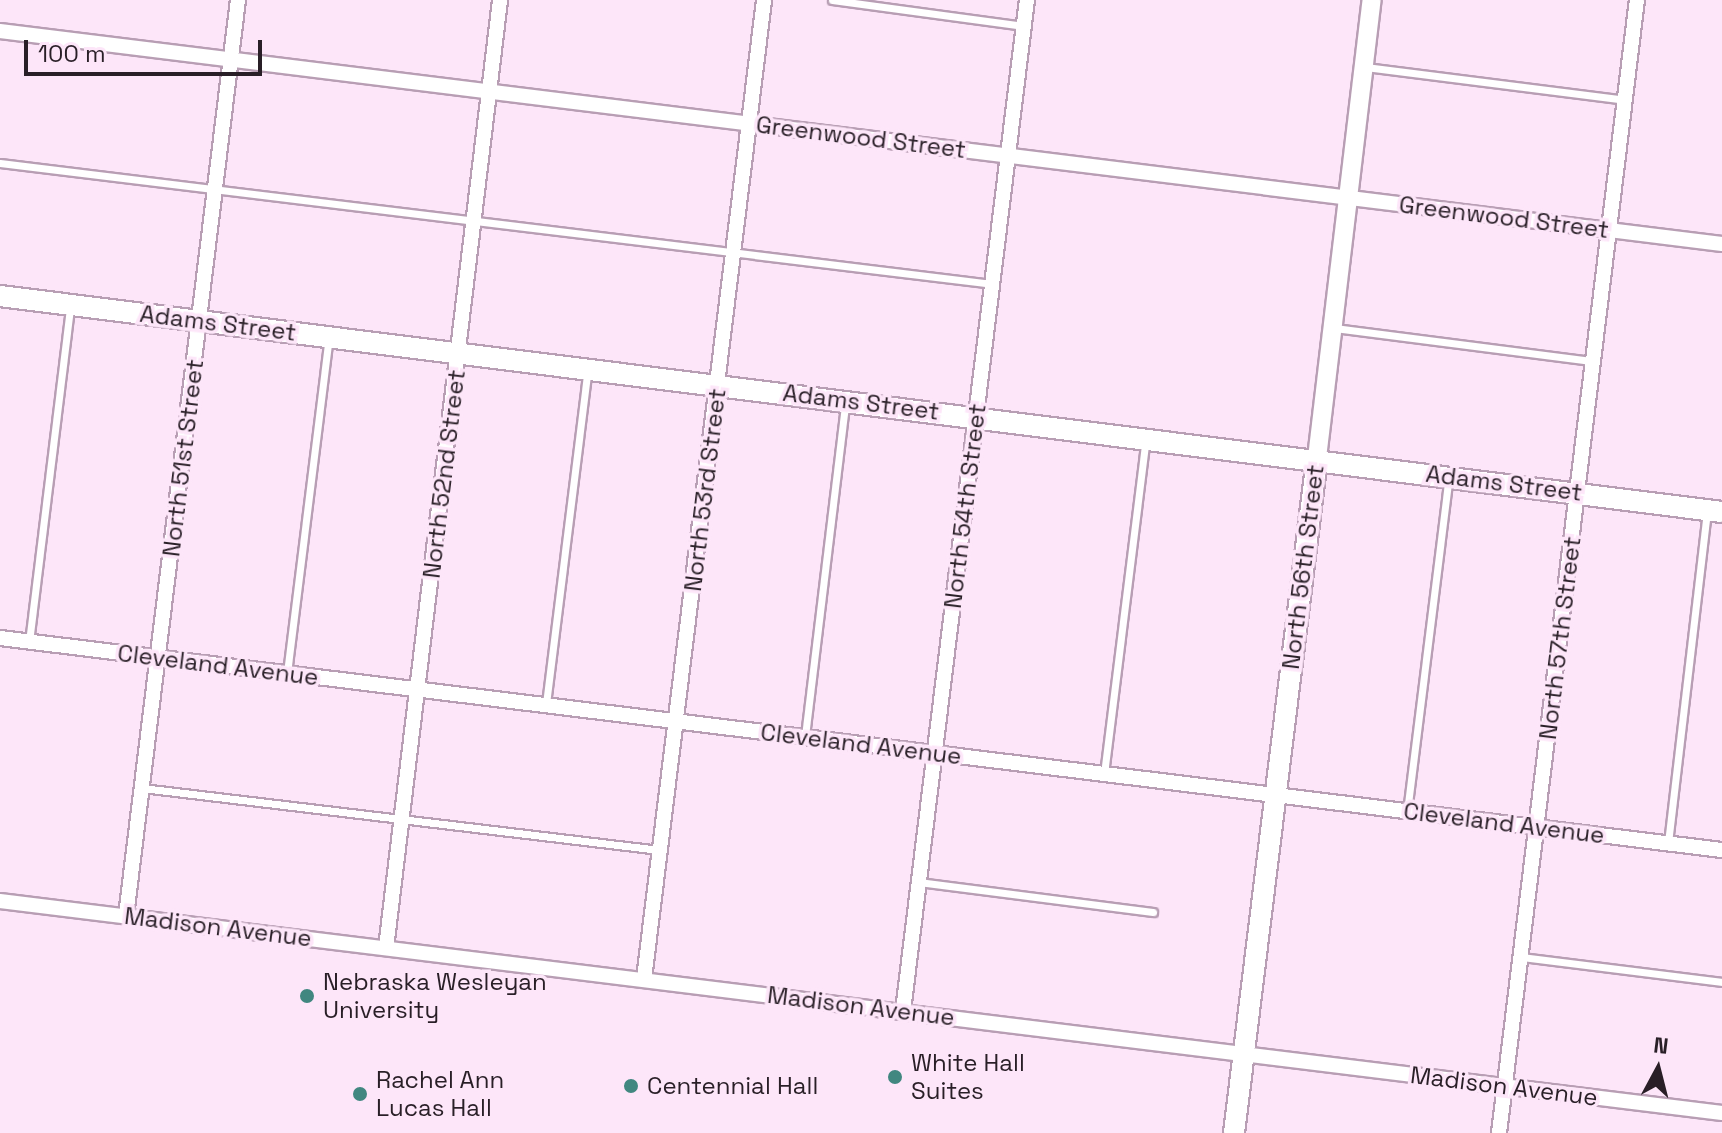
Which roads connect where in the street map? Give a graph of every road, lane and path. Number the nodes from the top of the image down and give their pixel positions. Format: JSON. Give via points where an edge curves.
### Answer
{"nodes":[{"id":1,"x":238,"y":0,"type":"edge"},
{"id":2,"x":500,"y":0,"type":"edge"},
{"id":3,"x":764,"y":0,"type":"edge"},
{"id":4,"x":832,"y":0,"type":"edge"},
{"id":5,"x":1027,"y":0,"type":"edge"},
{"id":6,"x":1372,"y":0,"type":"edge"},
{"id":7,"x":1637,"y":0,"type":"edge"},
{"id":8,"x":1024,"y":26,"type":"junction"},
{"id":9,"x":0,"y":31,"type":"edge"},
{"id":10,"x":231,"y":59,"type":"junction"},
{"id":11,"x":1364,"y":67,"type":"junction"},
{"id":12,"x":489,"y":91,"type":"junction"},
{"id":13,"x":1625,"y":100,"type":"junction"},
{"id":14,"x":747,"y":123,"type":"junction"},
{"id":15,"x":1007,"y":155,"type":"junction"},
{"id":16,"x":0,"y":163,"type":"edge"},
{"id":17,"x":215,"y":189,"type":"junction"},
{"id":18,"x":1348,"y":197,"type":"junction"},
{"id":19,"x":473,"y":221,"type":"junction"},
{"id":20,"x":1609,"y":230,"type":"junction"},
{"id":21,"x":1722,"y":244,"type":"edge"},
{"id":22,"x":732,"y":252,"type":"junction"},
{"id":23,"x":992,"y":284,"type":"junction"},
{"id":24,"x":0,"y":296,"type":"edge"},
{"id":25,"x":71,"y":305,"type":"junction"},
{"id":26,"x":200,"y":321,"type":"junction"},
{"id":27,"x":1332,"y":328,"type":"junction"},
{"id":28,"x":329,"y":337,"type":"junction"},
{"id":29,"x":459,"y":353,"type":"junction"},
{"id":30,"x":1592,"y":361,"type":"junction"},
{"id":31,"x":587,"y":368,"type":"junction"},
{"id":32,"x":717,"y":384,"type":"junction"},
{"id":33,"x":845,"y":400,"type":"junction"},
{"id":34,"x":976,"y":416,"type":"junction"},
{"id":35,"x":1146,"y":437,"type":"junction"},
{"id":36,"x":1317,"y":458,"type":"junction"},
{"id":37,"x":1449,"y":476,"type":"junction"},
{"id":38,"x":1578,"y":492,"type":"junction"},
{"id":39,"x":1714,"y":511,"type":"edge"},
{"id":40,"x":0,"y":638,"type":"edge"},
{"id":41,"x":29,"y":642,"type":"junction"},
{"id":42,"x":159,"y":657,"type":"junction"},
{"id":43,"x":287,"y":673,"type":"junction"},
{"id":44,"x":418,"y":689,"type":"junction"},
{"id":45,"x":546,"y":704,"type":"junction"},
{"id":46,"x":676,"y":721,"type":"junction"},
{"id":47,"x":805,"y":736,"type":"junction"},
{"id":48,"x":935,"y":753,"type":"junction"},
{"id":49,"x":1104,"y":774,"type":"junction"},
{"id":50,"x":142,"y":788,"type":"junction"},
{"id":51,"x":1276,"y":795,"type":"junction"},
{"id":52,"x":1407,"y":812,"type":"junction"},
{"id":53,"x":402,"y":819,"type":"junction"},
{"id":54,"x":1536,"y":827,"type":"junction"},
{"id":55,"x":1668,"y":843,"type":"junction"},
{"id":56,"x":660,"y":850,"type":"junction"},
{"id":57,"x":1722,"y":850,"type":"edge"},
{"id":58,"x":918,"y":882,"type":"junction"},
{"id":59,"x":0,"y":901,"type":"edge"},
{"id":60,"x":1153,"y":912,"type":"dead end"},
{"id":61,"x":126,"y":916,"type":"junction"},
{"id":62,"x":386,"y":948,"type":"junction"},
{"id":63,"x":1521,"y":957,"type":"junction"},
{"id":64,"x":644,"y":979,"type":"junction"},
{"id":65,"x":1722,"y":982,"type":"edge"},
{"id":66,"x":903,"y":1011,"type":"junction"},
{"id":67,"x":1244,"y":1054,"type":"junction"},
{"id":68,"x":1504,"y":1086,"type":"junction"},
{"id":69,"x":1722,"y":1113,"type":"edge"},
{"id":70,"x":1234,"y":1133,"type":"edge"},
{"id":71,"x":1499,"y":1133,"type":"edge"}],
"edges":[{"from":1,"to":10,"type":"street","name":"North 51st Street"},
{"from":2,"to":12,"type":"street","name":"North 52nd Street"},
{"from":3,"to":14,"type":"street","name":"North 53rd Street"},
{"from":4,"to":8,"type":"lane"},
{"from":5,"to":8,"type":"street","name":"North 54th Street"},
{"from":6,"to":11,"type":"street","name":"North 56th Street"},
{"from":7,"to":13,"type":"street","name":"North 57th Street"},
{"from":8,"to":15,"type":"street","name":"North 54th Street"},
{"from":9,"to":10,"type":"street","name":"Greenwood Street"},
{"from":10,"to":12,"type":"street","name":"Greenwood Street"},
{"from":10,"to":17,"type":"street","name":"North 51st Street"},
{"from":11,"to":13,"type":"lane"},
{"from":11,"to":18,"type":"street","name":"North 56th Street"},
{"from":12,"to":14,"type":"street","name":"Greenwood Street"},
{"from":12,"to":19,"type":"street","name":"North 52nd Street"},
{"from":13,"to":20,"type":"street","name":"North 57th Street"},
{"from":14,"to":15,"type":"street","name":"Greenwood Street"},
{"from":14,"to":22,"type":"street","name":"North 53rd Street"},
{"from":15,"to":18,"type":"street","name":"Greenwood Street"},
{"from":15,"to":23,"type":"street","name":"North 54th Street"},
{"from":16,"to":17,"type":"lane"},
{"from":17,"to":19,"type":"lane"},
{"from":17,"to":26,"type":"street","name":"North 51st Street"},
{"from":18,"to":20,"type":"street","name":"Greenwood Street"},
{"from":18,"to":27,"type":"street","name":"North 56th Street"},
{"from":19,"to":22,"type":"lane"},
{"from":19,"to":29,"type":"street","name":"North 52nd Street"},
{"from":20,"to":21,"type":"street","name":"Greenwood Street"},
{"from":20,"to":30,"type":"street","name":"North 57th Street"},
{"from":22,"to":23,"type":"lane"},
{"from":22,"to":32,"type":"street","name":"North 53rd Street"},
{"from":23,"to":34,"type":"street","name":"North 54th Street"},
{"from":24,"to":25,"type":"main road","name":"Adams Street"},
{"from":25,"to":26,"type":"main road","name":"Adams Street"},
{"from":25,"to":41,"type":"lane"},
{"from":26,"to":28,"type":"main road","name":"Adams Street"},
{"from":26,"to":42,"type":"street","name":"North 51st Street"},
{"from":27,"to":30,"type":"lane"},
{"from":27,"to":36,"type":"street","name":"North 56th Street"},
{"from":28,"to":29,"type":"main road","name":"Adams Street"},
{"from":28,"to":43,"type":"lane"},
{"from":29,"to":31,"type":"main road","name":"Adams Street"},
{"from":29,"to":44,"type":"street","name":"North 52nd Street"},
{"from":30,"to":38,"type":"street","name":"North 57th Street"},
{"from":31,"to":32,"type":"main road","name":"Adams Street"},
{"from":31,"to":45,"type":"lane"},
{"from":32,"to":33,"type":"main road","name":"Adams Street"},
{"from":32,"to":46,"type":"street","name":"North 53rd Street"},
{"from":33,"to":34,"type":"main road","name":"Adams Street"},
{"from":33,"to":47,"type":"lane"},
{"from":34,"to":35,"type":"main road","name":"Adams Street"},
{"from":34,"to":48,"type":"street","name":"North 54th Street"},
{"from":35,"to":36,"type":"main road","name":"Adams Street"},
{"from":35,"to":49,"type":"lane"},
{"from":36,"to":37,"type":"main road","name":"Adams Street"},
{"from":36,"to":51,"type":"main road","name":"North 56th Street"},
{"from":37,"to":38,"type":"main road","name":"Adams Street"},
{"from":37,"to":52,"type":"lane"},
{"from":38,"to":39,"type":"main road","name":"Adams Street"},
{"from":38,"to":54,"type":"street","name":"North 57th Street"},
{"from":39,"to":55,"type":"lane"},
{"from":40,"to":41,"type":"street","name":"Cleveland Avenue"},
{"from":41,"to":42,"type":"street","name":"Cleveland Avenue"},
{"from":42,"to":43,"type":"street","name":"Cleveland Avenue"},
{"from":42,"to":50,"type":"street","name":"North 51st Street"},
{"from":43,"to":44,"type":"street","name":"Cleveland Avenue"},
{"from":44,"to":45,"type":"street","name":"Cleveland Avenue"},
{"from":44,"to":53,"type":"street","name":"North 52nd Street"},
{"from":45,"to":46,"type":"street","name":"Cleveland Avenue"},
{"from":46,"to":47,"type":"street","name":"Cleveland Avenue"},
{"from":46,"to":56,"type":"street","name":"North 53rd Street"},
{"from":47,"to":48,"type":"street","name":"Cleveland Avenue"},
{"from":48,"to":49,"type":"street","name":"Cleveland Avenue"},
{"from":48,"to":58,"type":"street","name":"North 54th Street"},
{"from":49,"to":51,"type":"street","name":"Cleveland Avenue"},
{"from":50,"to":53,"type":"lane"},
{"from":50,"to":61,"type":"street","name":"North 51st Street"},
{"from":51,"to":52,"type":"street","name":"Cleveland Avenue"},
{"from":51,"to":67,"type":"main road","name":"North 56th Street"},
{"from":52,"to":54,"type":"street","name":"Cleveland Avenue"},
{"from":53,"to":56,"type":"lane"},
{"from":53,"to":62,"type":"street","name":"North 52nd Street"},
{"from":54,"to":55,"type":"street","name":"Cleveland Avenue"},
{"from":54,"to":63,"type":"street","name":"North 57th Street"},
{"from":55,"to":57,"type":"street","name":"Cleveland Avenue"},
{"from":56,"to":64,"type":"street","name":"North 53rd Street"},
{"from":58,"to":60,"type":"lane"},
{"from":58,"to":66,"type":"street","name":"North 54th Street"},
{"from":59,"to":61,"type":"street","name":"Madison Avenue"},
{"from":61,"to":62,"type":"street","name":"Madison Avenue"},
{"from":62,"to":64,"type":"street","name":"Madison Avenue"},
{"from":63,"to":65,"type":"lane"},
{"from":63,"to":68,"type":"street","name":"North 57th Street"},
{"from":64,"to":66,"type":"street","name":"Madison Avenue"},
{"from":66,"to":67,"type":"street","name":"Madison Avenue"},
{"from":67,"to":68,"type":"street","name":"Madison Avenue"},
{"from":67,"to":70,"type":"main road","name":"North 56th Street"},
{"from":68,"to":69,"type":"street","name":"Madison Avenue"},
{"from":68,"to":71,"type":"street","name":"North 57th Street"}]}
